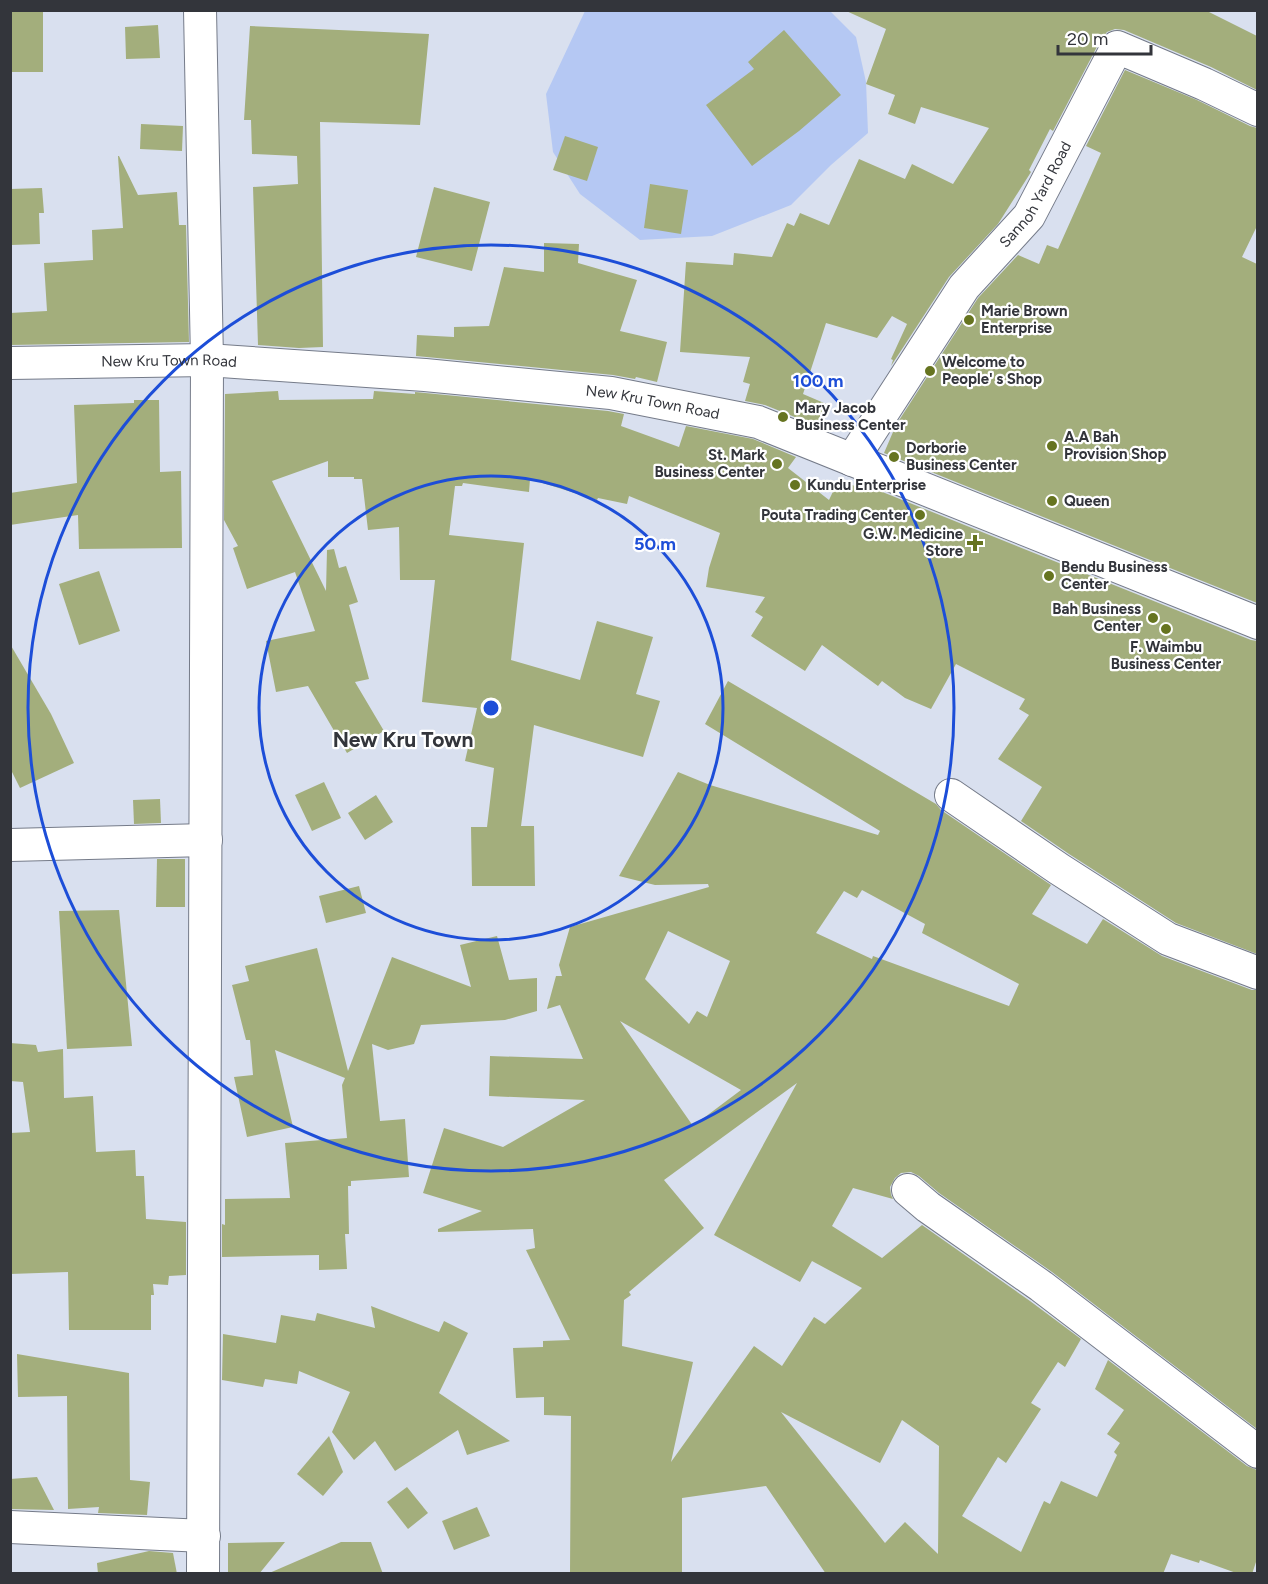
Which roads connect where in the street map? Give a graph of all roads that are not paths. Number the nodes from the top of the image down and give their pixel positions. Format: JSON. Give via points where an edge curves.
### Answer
{"nodes":[{"id":1,"x":201,"y":10,"type":"edge"},
{"id":2,"x":1257,"y":110,"type":"edge"},
{"id":3,"x":207,"y":360,"type":"junction"},
{"id":4,"x":10,"y":363,"type":"edge"},
{"id":5,"x":852,"y":460,"type":"junction"},
{"id":6,"x":1257,"y":624,"type":"edge"},
{"id":7,"x":951,"y":795,"type":"dead end"},
{"id":8,"x":206,"y":840,"type":"junction"},
{"id":9,"x":10,"y":845,"type":"edge"},
{"id":10,"x":1257,"y":973,"type":"edge"},
{"id":11,"x":908,"y":1190,"type":"dead end"},
{"id":12,"x":1257,"y":1452,"type":"edge"},
{"id":13,"x":10,"y":1527,"type":"edge"},
{"id":14,"x":204,"y":1536,"type":"junction"},
{"id":15,"x":203,"y":1574,"type":"edge"}],
"edges":[{"from":1,"to":3,"type":"street"},
{"from":2,"to":5,"type":"street","name":"Sannoh Yard Road","via":[[1117,47],[1029,216],[964,287]]},
{"from":3,"to":4,"type":"street","name":"New Kru Town Road"},
{"from":3,"to":5,"type":"street","name":"New Kru Town Road","via":[[611,393],[758,422]]},
{"from":3,"to":8,"type":"street"},
{"from":5,"to":6,"type":"street","name":"New Kru Town Road"},
{"from":7,"to":10,"type":"street","via":[[1168,939]]},
{"from":8,"to":9,"type":"street"},
{"from":8,"to":14,"type":"street"},
{"from":11,"to":12,"type":"street","via":[[1041,1286]]},
{"from":13,"to":14,"type":"street"},
{"from":14,"to":15,"type":"street"}]}
